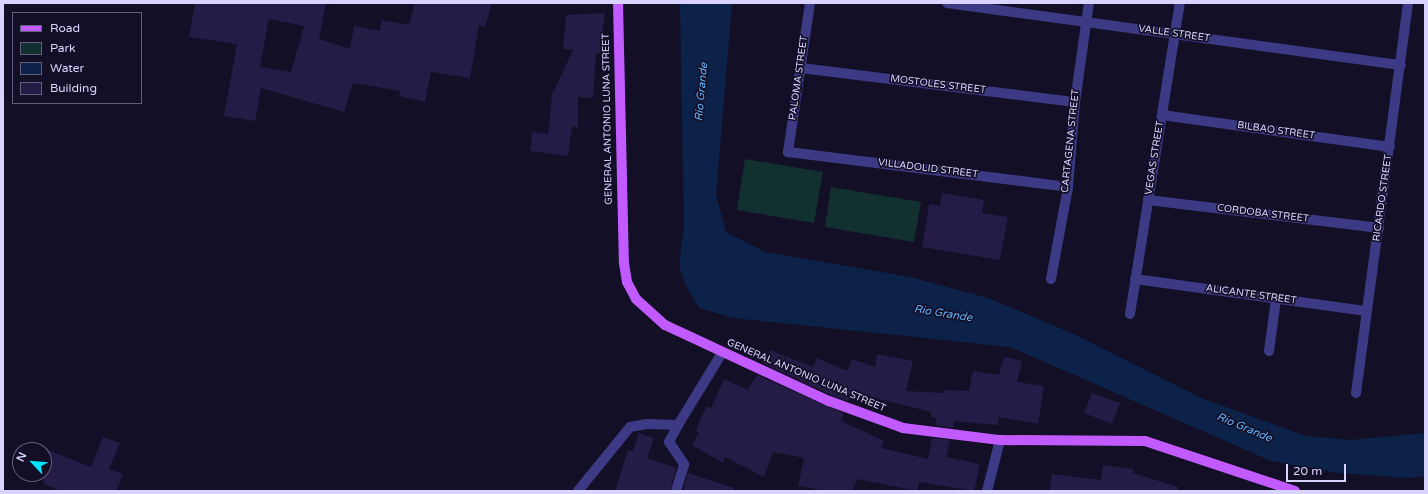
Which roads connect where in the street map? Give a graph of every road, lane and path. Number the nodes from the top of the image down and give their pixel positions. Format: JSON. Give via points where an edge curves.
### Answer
{"nodes":[{"id":1,"x":618,"y":3,"type":"edge"},
{"id":2,"x":810,"y":3,"type":"edge"},
{"id":3,"x":947,"y":3,"type":"edge"},
{"id":4,"x":1089,"y":3,"type":"edge"},
{"id":5,"x":1180,"y":3,"type":"edge"},
{"id":6,"x":1408,"y":3,"type":"edge"},
{"id":7,"x":1086,"y":22,"type":"junction"},
{"id":8,"x":1175,"y":34,"type":"junction"},
{"id":9,"x":1401,"y":65,"type":"junction"},
{"id":10,"x":801,"y":68,"type":"junction"},
{"id":11,"x":1075,"y":102,"type":"junction"},
{"id":12,"x":1162,"y":115,"type":"junction"},
{"id":13,"x":1390,"y":147,"type":"junction"},
{"id":14,"x":788,"y":152,"type":"joint"},
{"id":15,"x":1068,"y":187,"type":"junction"},
{"id":16,"x":1148,"y":200,"type":"junction"},
{"id":17,"x":1378,"y":228,"type":"junction"},
{"id":18,"x":1051,"y":279,"type":"dead end"},
{"id":19,"x":1135,"y":279,"type":"junction"},
{"id":20,"x":1276,"y":299,"type":"junction"},
{"id":21,"x":1368,"y":311,"type":"junction"},
{"id":22,"x":1130,"y":314,"type":"dead end"},
{"id":23,"x":1269,"y":351,"type":"dead end"},
{"id":24,"x":722,"y":353,"type":"junction"},
{"id":25,"x":1356,"y":393,"type":"dead end"},
{"id":26,"x":678,"y":425,"type":"junction"},
{"id":27,"x":1000,"y":440,"type":"junction"},
{"id":28,"x":578,"y":491,"type":"edge"},
{"id":29,"x":676,"y":491,"type":"edge"},
{"id":30,"x":988,"y":491,"type":"edge"},
{"id":31,"x":1295,"y":491,"type":"edge"}],
"edges":[{"from":1,"to":24,"type":"main road","name":"GENERAL ANTONIO LUNA STREET","via":[[624,263],[627,282],[636,299],[665,325]]},
{"from":2,"to":10,"type":"street","name":"PALOMA STREET"},
{"from":3,"to":7,"type":"street","name":"VALLE STREET"},
{"from":4,"to":7,"type":"street","name":"CARTAGENA STREET"},
{"from":5,"to":8,"type":"street","name":"VEGAS STREET"},
{"from":6,"to":9,"type":"street","name":"RICARDO STREET"},
{"from":7,"to":8,"type":"street","name":"VALLE STREET"},
{"from":7,"to":11,"type":"street","name":"CARTAGENA STREET"},
{"from":8,"to":9,"type":"street","name":"VALLE STREET"},
{"from":8,"to":12,"type":"street","name":"VEGAS STREET"},
{"from":9,"to":13,"type":"street","name":"RICARDO STREET"},
{"from":10,"to":11,"type":"street","name":"MOSTOLES STREET"},
{"from":10,"to":14,"type":"street","name":"PALOMA STREET"},
{"from":11,"to":15,"type":"street","name":"CARTAGENA STREET"},
{"from":12,"to":13,"type":"street","name":"BILBAO STREET"},
{"from":12,"to":16,"type":"street","name":"VEGAS STREET"},
{"from":13,"to":17,"type":"street","name":"RICARDO STREET"},
{"from":14,"to":15,"type":"street","name":"VILLADOLID STREET"},
{"from":15,"to":18,"type":"street","name":"CARTAGENA STREET"},
{"from":16,"to":17,"type":"street","name":"CORDOBA STREET"},
{"from":16,"to":19,"type":"street","name":"VEGAS STREET"},
{"from":17,"to":21,"type":"street","name":"RICARDO STREET"},
{"from":19,"to":20,"type":"street","name":"ALICANTE STREET"},
{"from":19,"to":22,"type":"street","name":"VEGAS STREET"},
{"from":20,"to":21,"type":"street","name":"ALICANTE STREET"},
{"from":20,"to":23,"type":"street"},
{"from":21,"to":25,"type":"street","name":"RICARDO STREET"},
{"from":24,"to":26,"type":"street"},
{"from":24,"to":27,"type":"main road","name":"GENERAL ANTONIO LUNA STREET","via":[[877,421],[930,434]]},
{"from":26,"to":28,"type":"street","via":[[647,424],[630,427]]},
{"from":26,"to":29,"type":"street","via":[[669,442],[684,464]]},
{"from":27,"to":30,"type":"street"},
{"from":27,"to":31,"type":"main road","name":"GENERAL ANTONIO LUNA STREET","via":[[1145,441]]}]}
